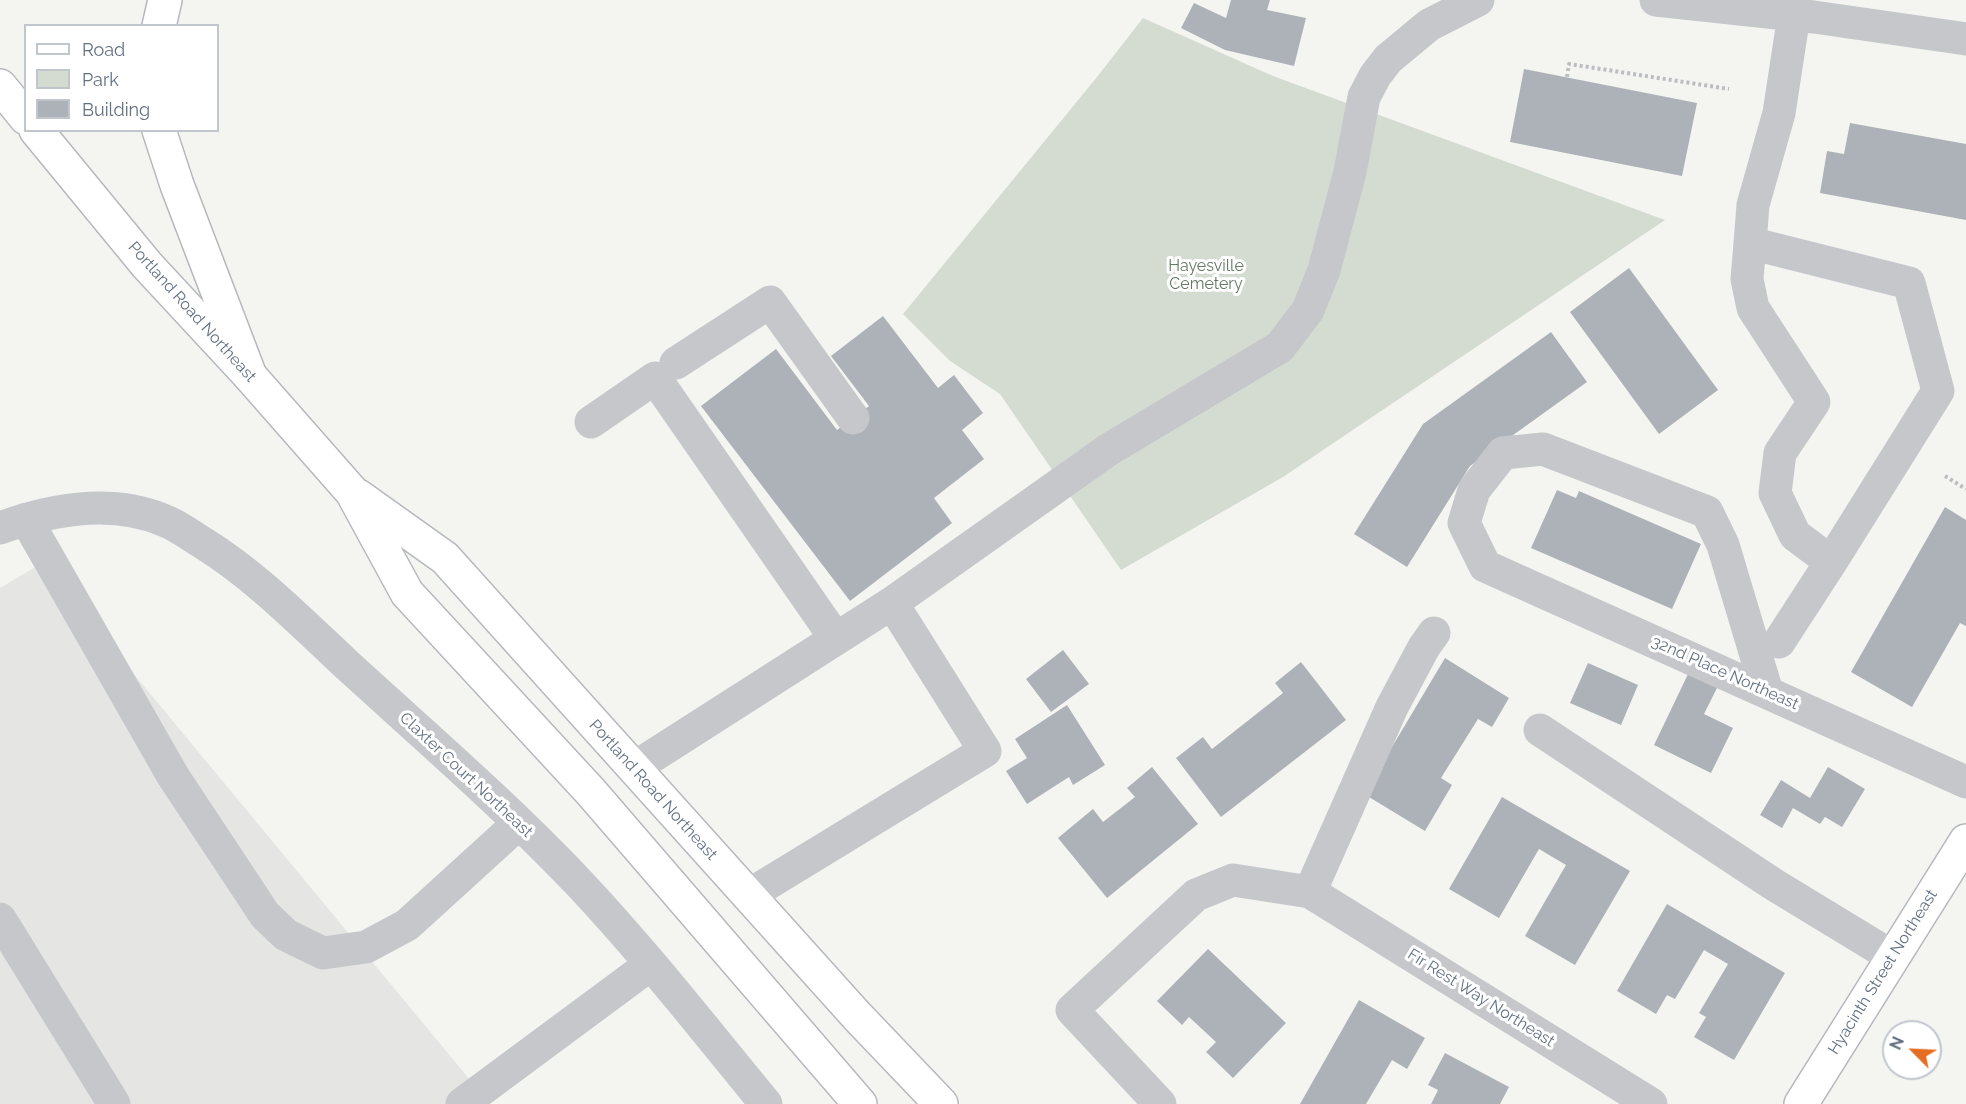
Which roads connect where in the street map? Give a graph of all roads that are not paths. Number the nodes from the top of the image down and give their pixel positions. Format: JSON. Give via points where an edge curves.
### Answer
{"nodes":[{"id":1,"x":165,"y":0,"type":"edge"},
{"id":2,"x":1478,"y":0,"type":"edge"},
{"id":3,"x":1656,"y":0,"type":"edge"},
{"id":4,"x":1794,"y":15,"type":"junction"},
{"id":5,"x":159,"y":24,"type":"edge"},
{"id":6,"x":1966,"y":39,"type":"edge"},
{"id":7,"x":0,"y":86,"type":"edge"},
{"id":8,"x":24,"y":116,"type":"edge"},
{"id":9,"x":38,"y":132,"type":"edge"},
{"id":10,"x":160,"y":132,"type":"edge"},
{"id":11,"x":1750,"y":243,"type":"junction"},
{"id":12,"x":676,"y":363,"type":"dead end"},
{"id":13,"x":250,"y":376,"type":"junction"},
{"id":14,"x":853,"y":418,"type":"dead end"},
{"id":15,"x":591,"y":422,"type":"dead end"},
{"id":16,"x":352,"y":492,"type":"junction"},
{"id":17,"x":13,"y":524,"type":"edge"},
{"id":18,"x":1831,"y":562,"type":"junction"},
{"id":19,"x":892,"y":603,"type":"junction"},
{"id":20,"x":1434,"y":633,"type":"dead end"},
{"id":21,"x":836,"y":639,"type":"junction"},
{"id":22,"x":1779,"y":642,"type":"dead end"},
{"id":23,"x":1767,"y":692,"type":"junction"},
{"id":24,"x":1540,"y":730,"type":"dead end"},
{"id":25,"x":634,"y":768,"type":"junction"},
{"id":26,"x":1966,"y":782,"type":"edge"},
{"id":27,"x":519,"y":823,"type":"junction"},
{"id":28,"x":1966,"y":841,"type":"edge"},
{"id":29,"x":1310,"y":892,"type":"junction"},
{"id":30,"x":748,"y":895,"type":"junction"},
{"id":31,"x":0,"y":919,"type":"edge"},
{"id":32,"x":1893,"y":957,"type":"junction"},
{"id":33,"x":651,"y":964,"type":"junction"},
{"id":34,"x":114,"y":1104,"type":"edge"},
{"id":35,"x":462,"y":1104,"type":"edge"},
{"id":36,"x":766,"y":1104,"type":"edge"},
{"id":37,"x":860,"y":1104,"type":"edge"},
{"id":38,"x":941,"y":1104,"type":"edge"},
{"id":39,"x":1160,"y":1104,"type":"edge"},
{"id":40,"x":1652,"y":1104,"type":"edge"},
{"id":41,"x":1800,"y":1104,"type":"edge"}],
"edges":[{"from":1,"to":5,"type":"main road"},
{"from":2,"to":19,"type":"street","via":[[1429,26],[1388,59],[1375,76],[1364,97],[1350,172],[1324,270],[1308,310],[1280,347],[1107,450]]},
{"from":3,"to":4,"type":"street"},
{"from":4,"to":6,"type":"street"},
{"from":4,"to":11,"type":"street","via":[[1779,113],[1753,205]]},
{"from":7,"to":8,"type":"main road"},
{"from":9,"to":13,"type":"main road","name":"Portland Road Northeast","via":[[147,265]]},
{"from":10,"to":13,"type":"main road"},
{"from":11,"to":18,"type":"street","via":[[1747,279],[1754,308],[1814,402],[1780,453],[1775,493],[1795,535]]},
{"from":11,"to":18,"type":"street","via":[[1909,283],[1938,391]]},
{"from":12,"to":14,"type":"street","via":[[770,302]]},
{"from":13,"to":16,"type":"main road","name":"Portland Road Northeast"},
{"from":15,"to":21,"type":"street","via":[[655,378]]},
{"from":16,"to":25,"type":"main road","name":"Portland Road Northeast","via":[[445,558]]},
{"from":16,"to":37,"type":"main road","name":"Portland Road Northeast","via":[[407,593],[591,792]]},
{"from":17,"to":27,"type":"street","name":"Claxter Court Northeast","via":[[88,507],[116,508],[164,520],[234,562]]},
{"from":17,"to":27,"type":"street","via":[[265,915],[286,935],[323,953],[366,947],[407,925]]},
{"from":18,"to":22,"type":"street"},
{"from":19,"to":21,"type":"street"},
{"from":19,"to":30,"type":"street","via":[[985,751]]},
{"from":20,"to":29,"type":"street","via":[[1392,707]]},
{"from":21,"to":25,"type":"street"},
{"from":23,"to":23,"type":"street","name":"32nd Place Northeast","via":[[1485,566],[1464,523],[1474,490],[1503,453],[1543,449],[1707,512],[1723,545]]},
{"from":23,"to":26,"type":"street","name":"32nd Place Northeast"},
{"from":24,"to":32,"type":"street","via":[[1773,884]]},
{"from":25,"to":30,"type":"main road","name":"Portland Road Northeast"},
{"from":27,"to":33,"type":"street","name":"Claxter Court Northeast"},
{"from":28,"to":32,"type":"main road","name":"Hyacinth Street Northeast"},
{"from":29,"to":39,"type":"street","via":[[1233,880],[1196,895],[1072,1010]]},
{"from":29,"to":40,"type":"street","name":"Fir Rest Way Northeast"},
{"from":30,"to":38,"type":"main road","name":"Portland Road Northeast"},
{"from":31,"to":34,"type":"street"},
{"from":32,"to":41,"type":"main road","name":"Hyacinth Street Northeast"},
{"from":33,"to":35,"type":"street"},
{"from":33,"to":36,"type":"street","name":"Claxter Court Northeast"}]}
